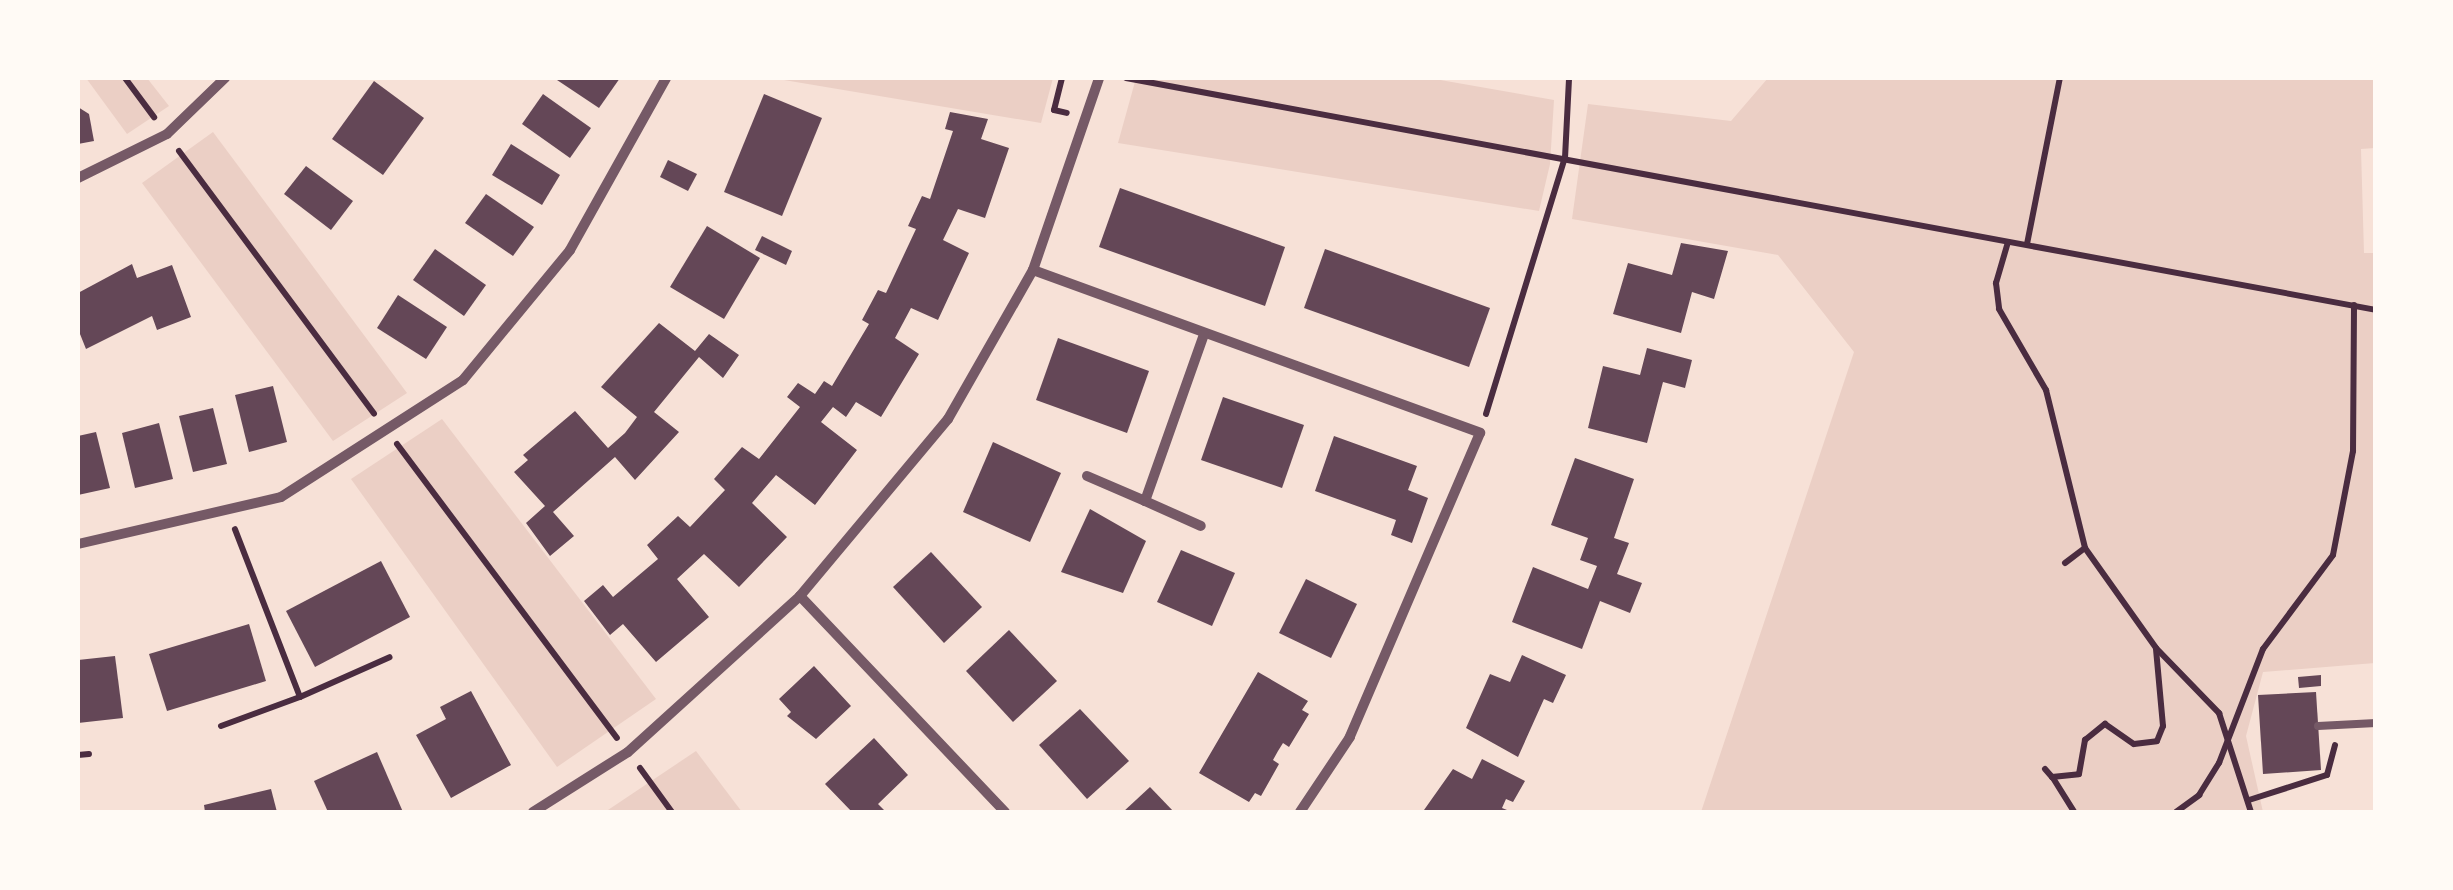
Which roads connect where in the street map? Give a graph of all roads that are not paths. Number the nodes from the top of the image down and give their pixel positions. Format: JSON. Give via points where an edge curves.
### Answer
{"nodes":[{"id":1,"x":226,"y":78,"type":"edge"},
{"id":2,"x":666,"y":78,"type":"edge"},
{"id":3,"x":1098,"y":78,"type":"edge"},
{"id":4,"x":78,"y":178,"type":"edge"},
{"id":5,"x":1033,"y":270,"type":"junction"},
{"id":6,"x":1204,"y":334,"type":"junction"},
{"id":7,"x":1087,"y":476,"type":"dead end"},
{"id":8,"x":1145,"y":501,"type":"junction"},
{"id":9,"x":1201,"y":526,"type":"dead end"},
{"id":10,"x":78,"y":544,"type":"edge"},
{"id":11,"x":800,"y":596,"type":"junction"},
{"id":12,"x":2376,"y":723,"type":"edge"},
{"id":13,"x":2318,"y":726,"type":"dead end"},
{"id":14,"x":533,"y":812,"type":"edge"},
{"id":15,"x":1005,"y":812,"type":"edge"},
{"id":16,"x":1300,"y":812,"type":"edge"}],
"edges":[{"from":1,"to":4,"type":"street","via":[[166,134]]},
{"from":2,"to":10,"type":"street","via":[[570,250],[463,380],[281,497]]},
{"from":3,"to":5,"type":"street"},
{"from":5,"to":6,"type":"street"},
{"from":5,"to":11,"type":"street","via":[[948,419]]},
{"from":6,"to":8,"type":"street"},
{"from":6,"to":16,"type":"street","via":[[1480,433],[1350,737]]},
{"from":7,"to":8,"type":"street"},
{"from":8,"to":9,"type":"street"},
{"from":11,"to":14,"type":"street","via":[[628,752]]},
{"from":11,"to":15,"type":"street"},
{"from":12,"to":13,"type":"lane"}]}
